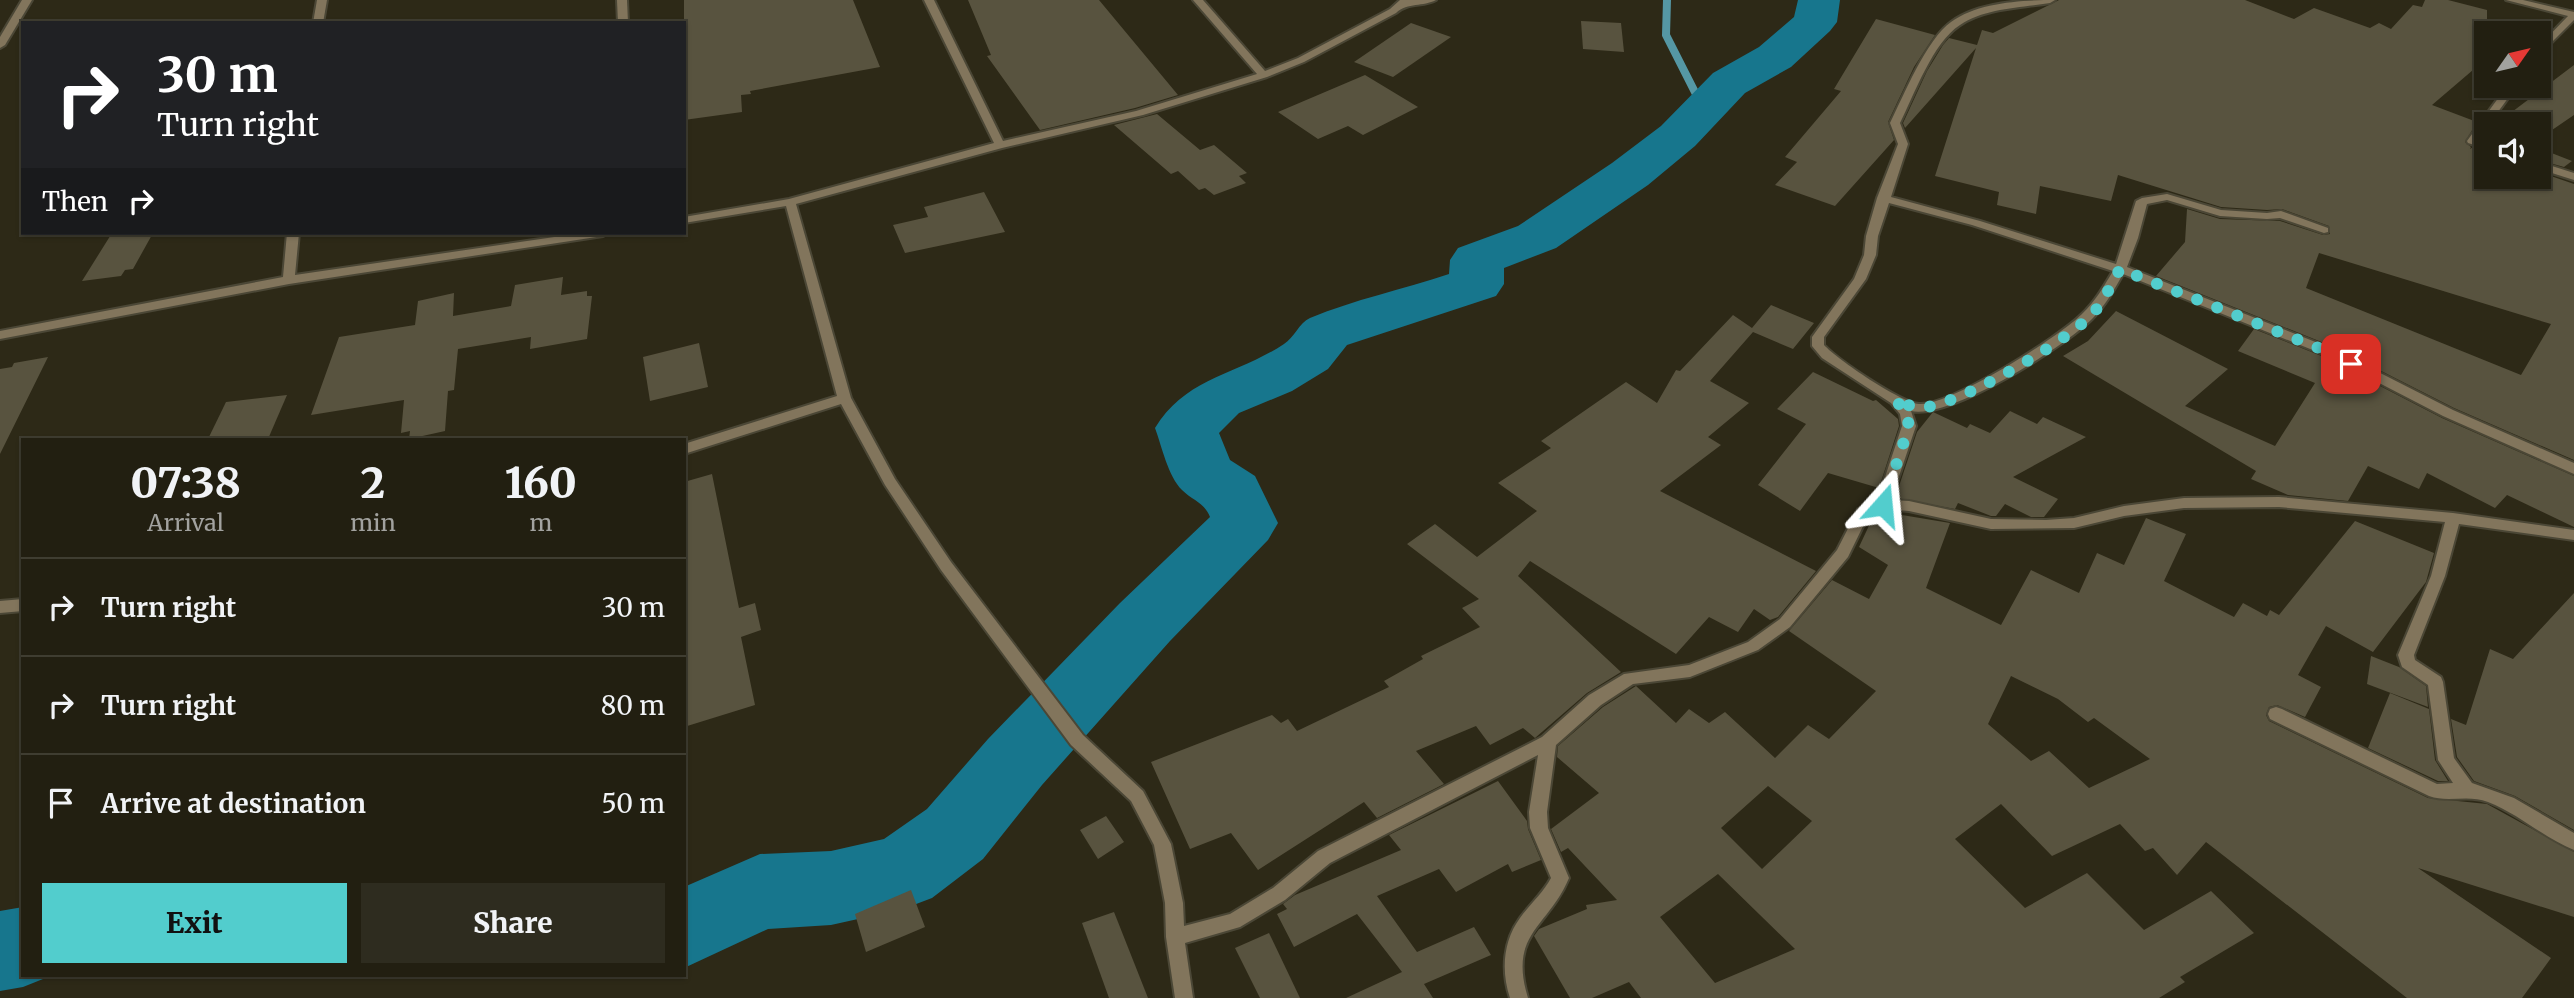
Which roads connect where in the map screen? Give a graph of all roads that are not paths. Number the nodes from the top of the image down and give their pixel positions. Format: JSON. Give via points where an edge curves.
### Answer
{"nodes":[{"id":1,"x":27,"y":0,"type":"edge"},
{"id":2,"x":322,"y":0,"type":"edge"},
{"id":3,"x":622,"y":0,"type":"edge"},
{"id":4,"x":929,"y":0,"type":"edge"},
{"id":5,"x":1198,"y":0,"type":"edge"},
{"id":6,"x":1431,"y":0,"type":"edge"},
{"id":7,"x":2050,"y":0,"type":"edge"},
{"id":8,"x":2511,"y":0,"type":"edge"},
{"id":9,"x":1404,"y":1,"type":"edge"},
{"id":10,"x":2574,"y":15,"type":"edge"},
{"id":11,"x":318,"y":21,"type":"edge"},
{"id":12,"x":623,"y":21,"type":"edge"},
{"id":13,"x":2552,"y":38,"type":"edge"},
{"id":14,"x":0,"y":46,"type":"edge"},
{"id":15,"x":1263,"y":75,"type":"junction"},
{"id":16,"x":1000,"y":145,"type":"junction"},
{"id":17,"x":2551,"y":169,"type":"edge"},
{"id":18,"x":2574,"y":177,"type":"edge"},
{"id":19,"x":1884,"y":198,"type":"junction"},
{"id":20,"x":790,"y":202,"type":"junction"},
{"id":21,"x":686,"y":220,"type":"edge"},
{"id":22,"x":2324,"y":230,"type":"dead end"},
{"id":23,"x":293,"y":235,"type":"edge"},
{"id":24,"x":590,"y":235,"type":"edge"},
{"id":25,"x":2120,"y":269,"type":"junction"},
{"id":26,"x":289,"y":280,"type":"junction"},
{"id":27,"x":0,"y":335,"type":"edge"},
{"id":28,"x":844,"y":398,"type":"junction"},
{"id":29,"x":1895,"y":399,"type":"junction"},
{"id":30,"x":686,"y":448,"type":"edge"},
{"id":31,"x":2574,"y":469,"type":"edge"},
{"id":32,"x":1883,"y":505,"type":"junction"},
{"id":33,"x":2453,"y":519,"type":"junction"},
{"id":34,"x":2574,"y":535,"type":"edge"},
{"id":35,"x":21,"y":605,"type":"edge"},
{"id":36,"x":0,"y":607,"type":"edge"},
{"id":37,"x":2276,"y":714,"type":"dead end"},
{"id":38,"x":1548,"y":742,"type":"junction"},
{"id":39,"x":2467,"y":790,"type":"junction"},
{"id":40,"x":2574,"y":842,"type":"edge"},
{"id":41,"x":1175,"y":937,"type":"junction"},
{"id":42,"x":1184,"y":998,"type":"edge"},
{"id":43,"x":1519,"y":998,"type":"edge"}],
"edges":[{"from":1,"to":14,"type":"street"},
{"from":2,"to":11,"type":"street"},
{"from":3,"to":12,"type":"street"},
{"from":4,"to":16,"type":"street"},
{"from":5,"to":15,"type":"street"},
{"from":6,"to":9,"type":"street"},
{"from":7,"to":19,"type":"street","via":[[1974,15],[1942,36],[1895,123],[1903,144]]},
{"from":8,"to":10,"type":"street"},
{"from":9,"to":15,"type":"street","via":[[1301,60]]},
{"from":10,"to":13,"type":"street"},
{"from":15,"to":16,"type":"street","via":[[1139,113]]},
{"from":16,"to":20,"type":"street"},
{"from":17,"to":18,"type":"street"},
{"from":19,"to":25,"type":"street"},
{"from":19,"to":29,"type":"street","via":[[1860,279],[1818,337],[1818,346]]},
{"from":20,"to":21,"type":"street"},
{"from":20,"to":28,"type":"street"},
{"from":22,"to":25,"type":"street","via":[[2281,214],[2220,213],[2167,197],[2142,201]]},
{"from":23,"to":26,"type":"street"},
{"from":24,"to":26,"type":"street"},
{"from":25,"to":29,"type":"street","via":[[2095,311],[2046,351],[1939,405],[1917,408]]},
{"from":25,"to":31,"type":"street","via":[[2329,352],[2448,413]]},
{"from":26,"to":27,"type":"street"},
{"from":28,"to":30,"type":"street"},
{"from":28,"to":41,"type":"street","via":[[890,482],[946,566],[1077,740],[1137,796],[1162,844],[1174,903]]},
{"from":29,"to":32,"type":"street","via":[[1909,426]]},
{"from":32,"to":33,"type":"street","via":[[1909,506],[1991,524],[2074,523],[2184,503],[2246,502]]},
{"from":32,"to":38,"type":"street","via":[[1863,513],[1843,553],[1785,623],[1753,646],[1690,670],[1630,678],[1595,700]]},
{"from":33,"to":34,"type":"street"},
{"from":33,"to":39,"type":"street","via":[[2438,576],[2406,655],[2408,663],[2435,682],[2446,760]]},
{"from":35,"to":36,"type":"street"},
{"from":37,"to":39,"type":"street","via":[[2435,791]]},
{"from":38,"to":41,"type":"street","via":[[1324,857],[1279,894],[1234,921]]},
{"from":38,"to":43,"type":"street","via":[[1539,828],[1560,878],[1517,944],[1513,968]]},
{"from":39,"to":40,"type":"street","via":[[2493,797]]},
{"from":41,"to":42,"type":"street"}]}
